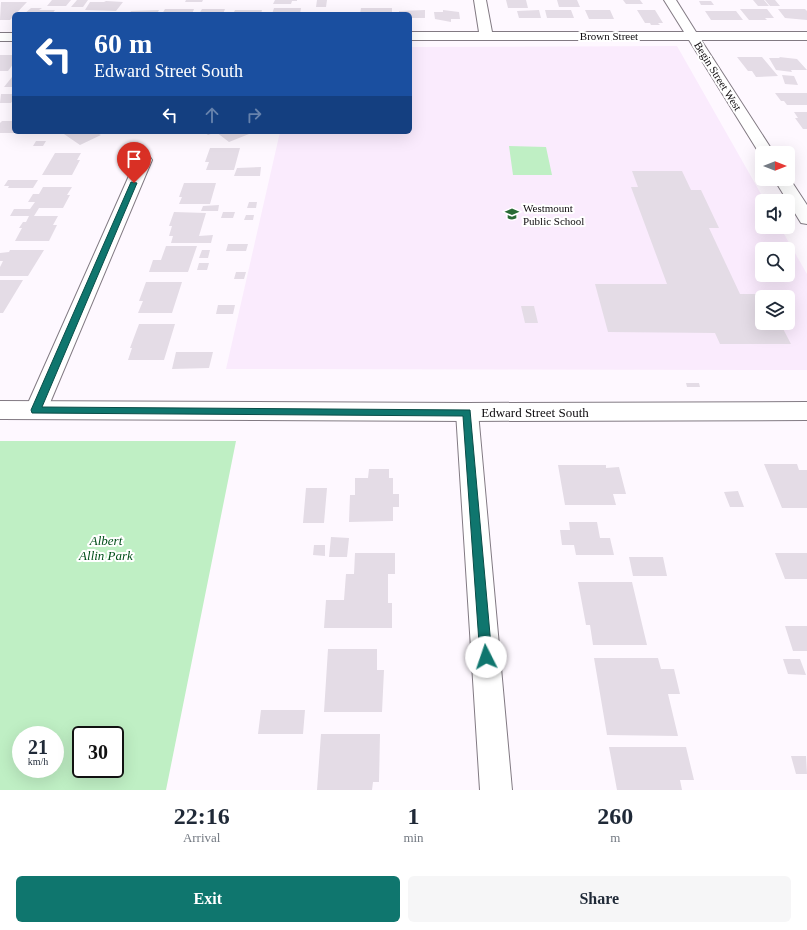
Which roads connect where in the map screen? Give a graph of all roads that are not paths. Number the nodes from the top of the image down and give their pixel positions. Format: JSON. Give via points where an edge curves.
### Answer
{"nodes":[{"id":1,"x":480,"y":0,"type":"edge"},
{"id":2,"x":670,"y":0,"type":"edge"},
{"id":3,"x":412,"y":36,"type":"edge"},
{"id":4,"x":486,"y":36,"type":"junction"},
{"id":5,"x":693,"y":36,"type":"junction"},
{"id":6,"x":807,"y":36,"type":"edge"},
{"id":7,"x":0,"y":37,"type":"edge"},
{"id":8,"x":12,"y":37,"type":"edge"},
{"id":9,"x":762,"y":146,"type":"edge"},
{"id":10,"x":144,"y":160,"type":"dead end"},
{"id":11,"x":786,"y":186,"type":"edge"},
{"id":12,"x":807,"y":219,"type":"edge"},
{"id":13,"x":0,"y":410,"type":"edge"},
{"id":14,"x":36,"y":410,"type":"junction"},
{"id":15,"x":807,"y":411,"type":"edge"},
{"id":16,"x":467,"y":412,"type":"junction"},
{"id":17,"x":496,"y":790,"type":"edge"}],
"edges":[{"from":1,"to":4,"type":"street"},
{"from":2,"to":5,"type":"street","name":"Begin Street West"},
{"from":3,"to":4,"type":"street","name":"Brown Street"},
{"from":4,"to":5,"type":"street","name":"Brown Street"},
{"from":5,"to":6,"type":"street","name":"Brown Street"},
{"from":5,"to":9,"type":"street","name":"Begin Street West"},
{"from":7,"to":8,"type":"street"},
{"from":10,"to":14,"type":"street"},
{"from":11,"to":12,"type":"street"},
{"from":13,"to":14,"type":"street","name":"Edward Street South"},
{"from":14,"to":16,"type":"street","name":"Edward Street South"},
{"from":15,"to":16,"type":"street","name":"Edward Street South"},
{"from":16,"to":17,"type":"street"}]}
